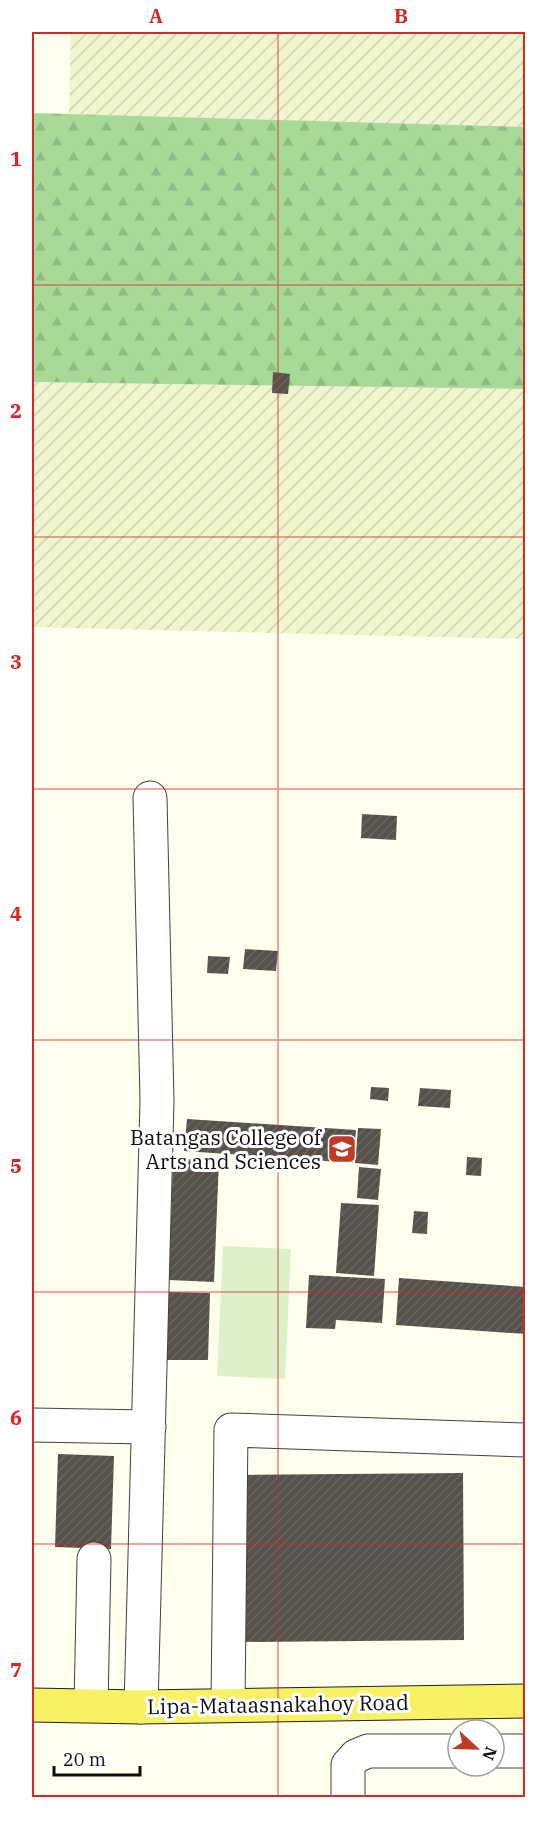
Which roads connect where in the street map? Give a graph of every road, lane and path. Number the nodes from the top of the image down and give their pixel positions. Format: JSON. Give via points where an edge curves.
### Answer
{"nodes":[{"id":1,"x":150,"y":798,"type":"dead end"},
{"id":2,"x":32,"y":1425,"type":"edge"},
{"id":3,"x":149,"y":1427,"type":"junction"},
{"id":4,"x":525,"y":1440,"type":"edge"},
{"id":5,"x":94,"y":1559,"type":"dead end"},
{"id":6,"x":525,"y":1701,"type":"edge"},
{"id":7,"x":32,"y":1705,"type":"edge"},
{"id":8,"x":228,"y":1705,"type":"junction"},
{"id":9,"x":91,"y":1706,"type":"junction"},
{"id":10,"x":141,"y":1707,"type":"junction"},
{"id":11,"x":446,"y":1751,"type":"edge"},
{"id":12,"x":506,"y":1751,"type":"edge"},
{"id":13,"x":525,"y":1751,"type":"edge"},
{"id":14,"x":348,"y":1797,"type":"edge"}],
"edges":[{"from":1,"to":3,"type":"street","via":[[157,1101]]},
{"from":2,"to":3,"type":"street"},
{"from":3,"to":10,"type":"street"},
{"from":4,"to":8,"type":"street","via":[[231,1430]]},
{"from":5,"to":9,"type":"street"},
{"from":6,"to":8,"type":"main road","name":"Lipa-Mataasnakahoy Road"},
{"from":7,"to":9,"type":"main road","name":"Lipa-Mataasnakahoy Road"},
{"from":8,"to":10,"type":"main road","name":"Lipa-Mataasnakahoy Road"},
{"from":9,"to":10,"type":"main road","name":"Lipa-Mataasnakahoy Road"},
{"from":11,"to":14,"type":"street","via":[[368,1751],[356,1756],[348,1765]]},
{"from":12,"to":13,"type":"street"}]}
